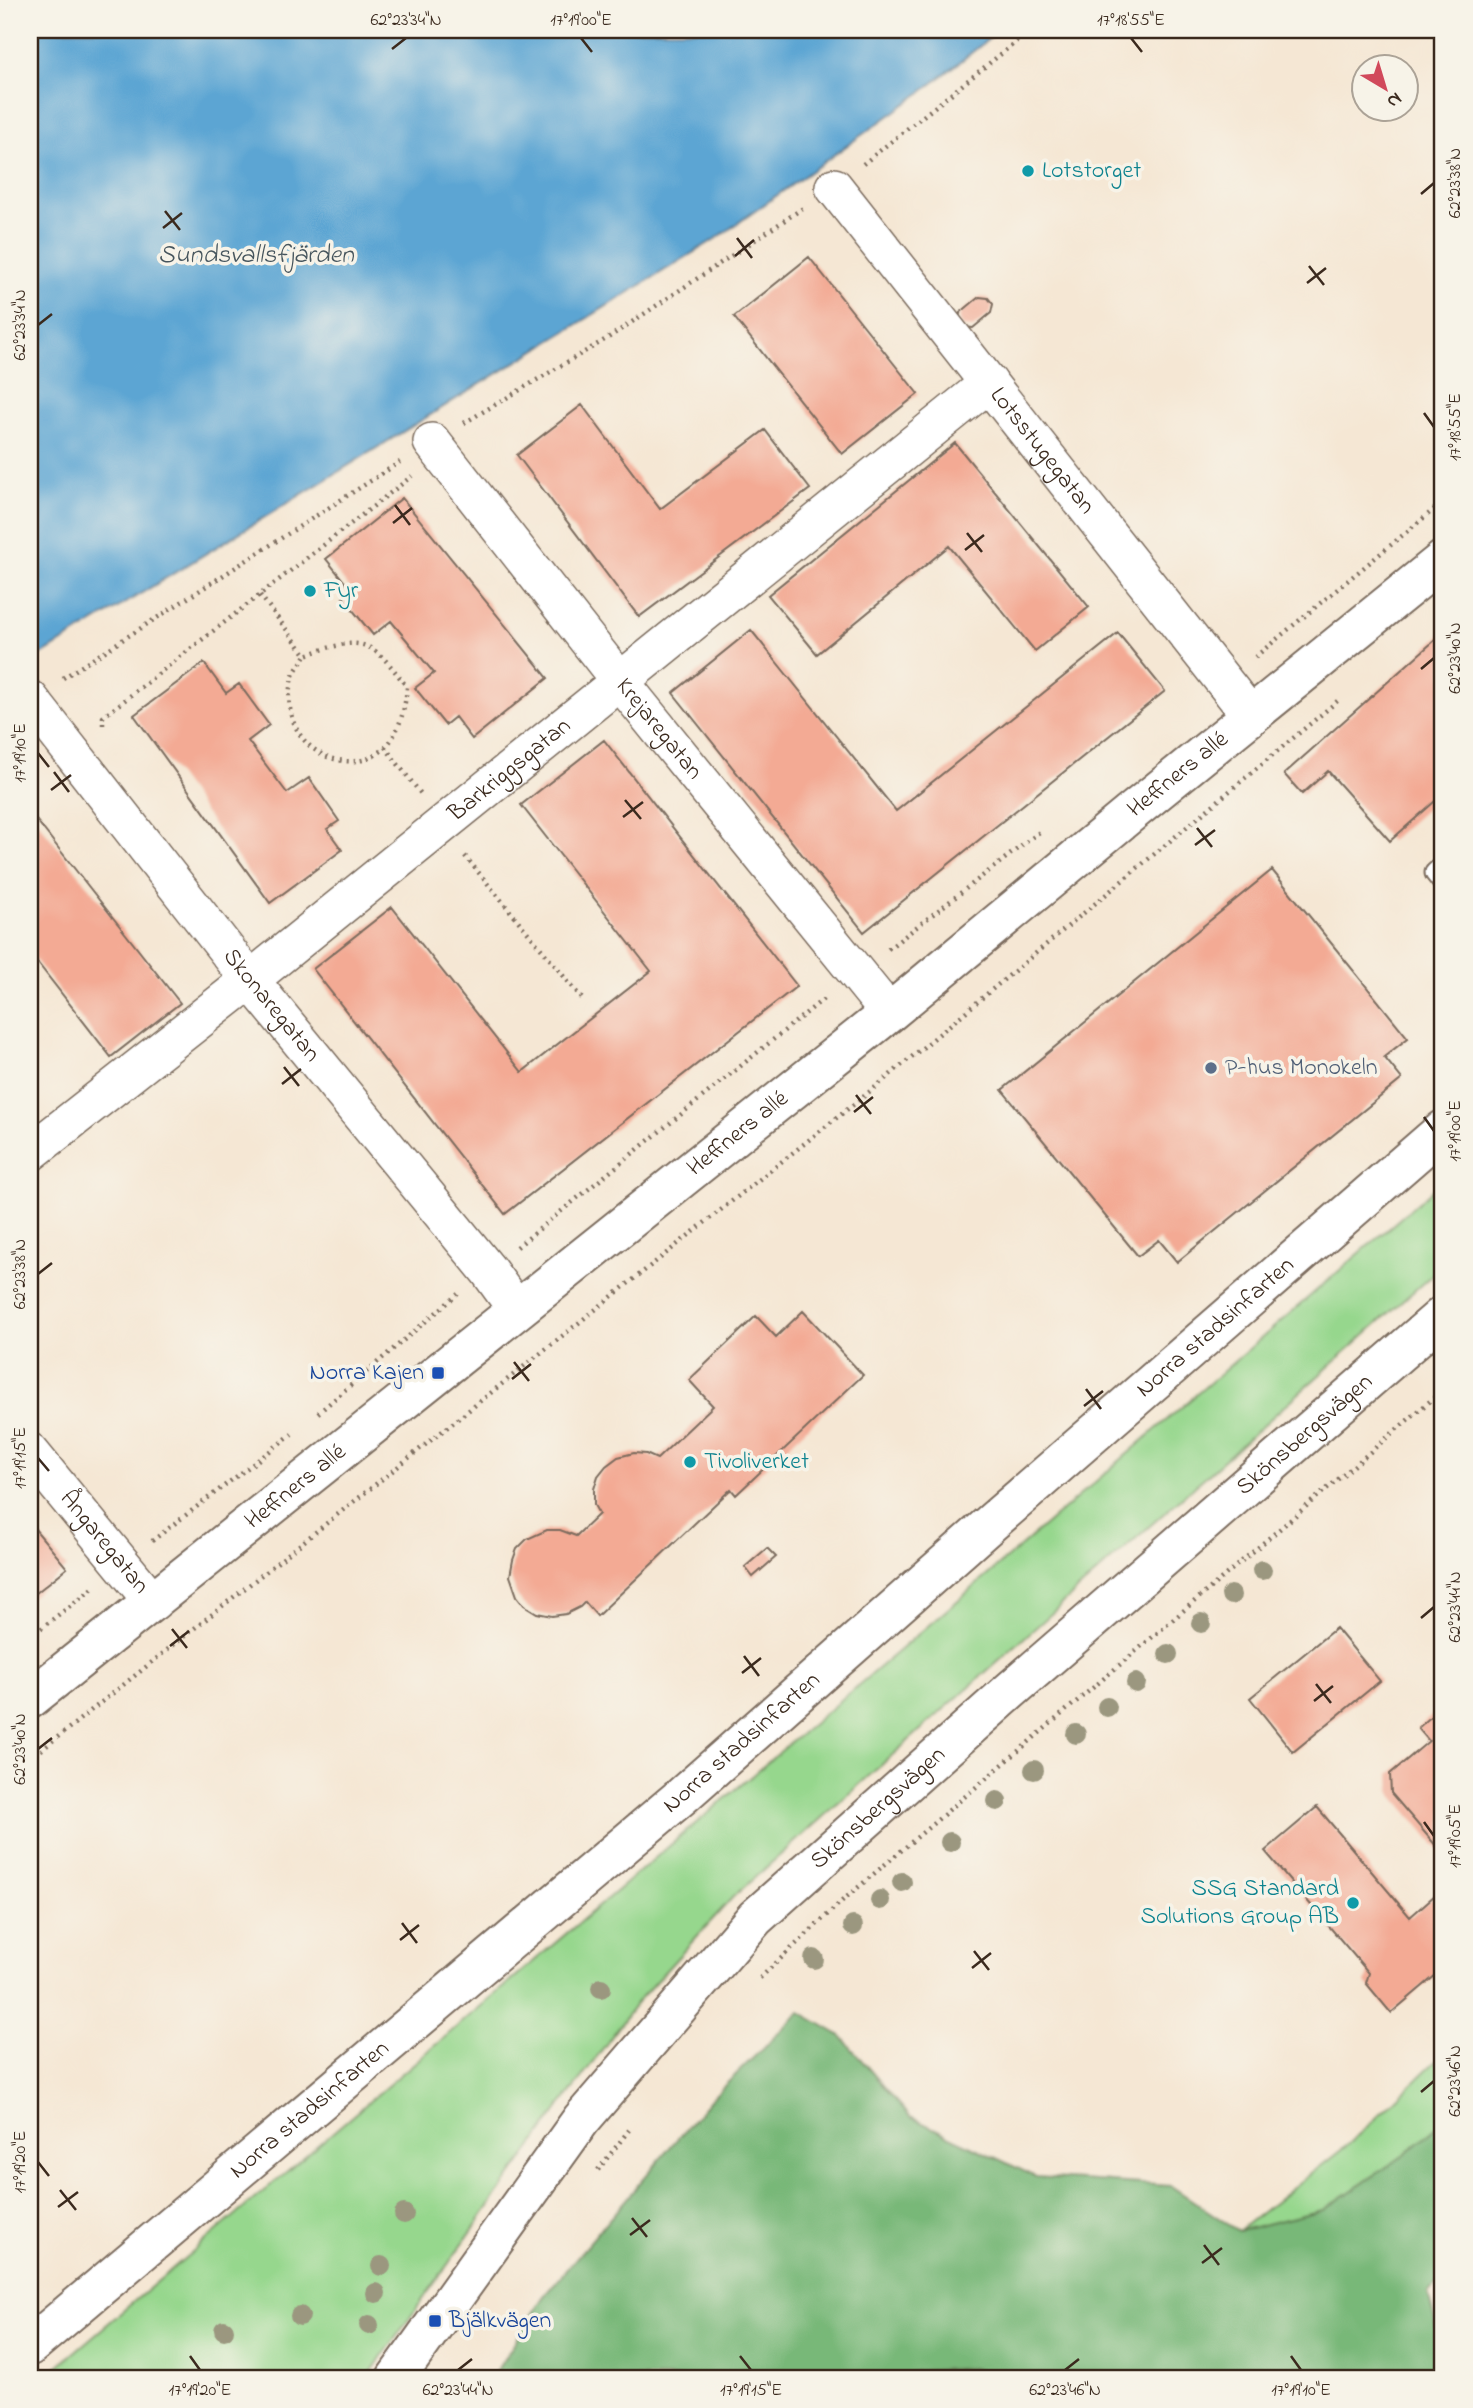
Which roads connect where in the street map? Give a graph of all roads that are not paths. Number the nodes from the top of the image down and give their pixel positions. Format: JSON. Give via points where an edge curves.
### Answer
{"nodes":[{"id":1,"x":834,"y":187,"type":"road end"},
{"id":2,"x":989,"y":383,"type":"junction"},
{"id":3,"x":432,"y":442,"type":"road end"},
{"id":4,"x":1443,"y":560,"type":"edge"},
{"id":5,"x":619,"y":680,"type":"junction"},
{"id":6,"x":30,"y":699,"type":"edge"},
{"id":7,"x":1251,"y":716,"type":"junction"},
{"id":8,"x":1443,"y":866,"type":"edge"},
{"id":9,"x":1443,"y":883,"type":"edge"},
{"id":10,"x":250,"y":980,"type":"junction"},
{"id":11,"x":890,"y":1013,"type":"junction"},
{"id":12,"x":1443,"y":1130,"type":"edge"},
{"id":13,"x":30,"y":1153,"type":"edge"},
{"id":14,"x":1443,"y":1162,"type":"edge"},
{"id":15,"x":517,"y":1310,"type":"junction"},
{"id":16,"x":1443,"y":1315,"type":"edge"},
{"id":17,"x":30,"y":1452,"type":"edge"},
{"id":18,"x":153,"y":1602,"type":"junction"},
{"id":19,"x":30,"y":1699,"type":"edge"},
{"id":20,"x":30,"y":2346,"type":"edge"},
{"id":21,"x":30,"y":2374,"type":"edge"},
{"id":22,"x":396,"y":2378,"type":"edge"}],
"edges":[{"from":1,"to":2,"type":"street","name":"Lotsstugegatan"},
{"from":2,"to":5,"type":"street","name":"Barkriggsgatan"},
{"from":2,"to":7,"type":"street","name":"Lotsstugegatan"},
{"from":3,"to":5,"type":"street","name":"Krejaregatan"},
{"from":4,"to":7,"type":"main road","name":"Heffners allé"},
{"from":5,"to":10,"type":"street","name":"Barkriggsgatan"},
{"from":5,"to":11,"type":"street","name":"Krejaregatan"},
{"from":6,"to":10,"type":"street","name":"Skonaregatan"},
{"from":7,"to":11,"type":"main road","name":"Heffners allé"},
{"from":8,"to":9,"type":"lane","via":[[1435,873]]},
{"from":10,"to":13,"type":"street","name":"Barkriggsgatan"},
{"from":10,"to":15,"type":"street","name":"Skonaregatan"},
{"from":11,"to":15,"type":"main road","name":"Heffners allé"},
{"from":12,"to":20,"type":"main road","name":"Norra stadsinfarten","via":[[682,1796]]},
{"from":14,"to":21,"type":"main road","name":"Norra stadsinfarten","via":[[524,1957]]},
{"from":15,"to":18,"type":"main road","name":"Heffners allé"},
{"from":16,"to":22,"type":"main road","name":"Skönsbergsvägen","via":[[755,1918],[581,2120]]},
{"from":17,"to":18,"type":"street","name":"Ångaregatan"},
{"from":18,"to":19,"type":"main road","name":"Heffners allé"}]}
